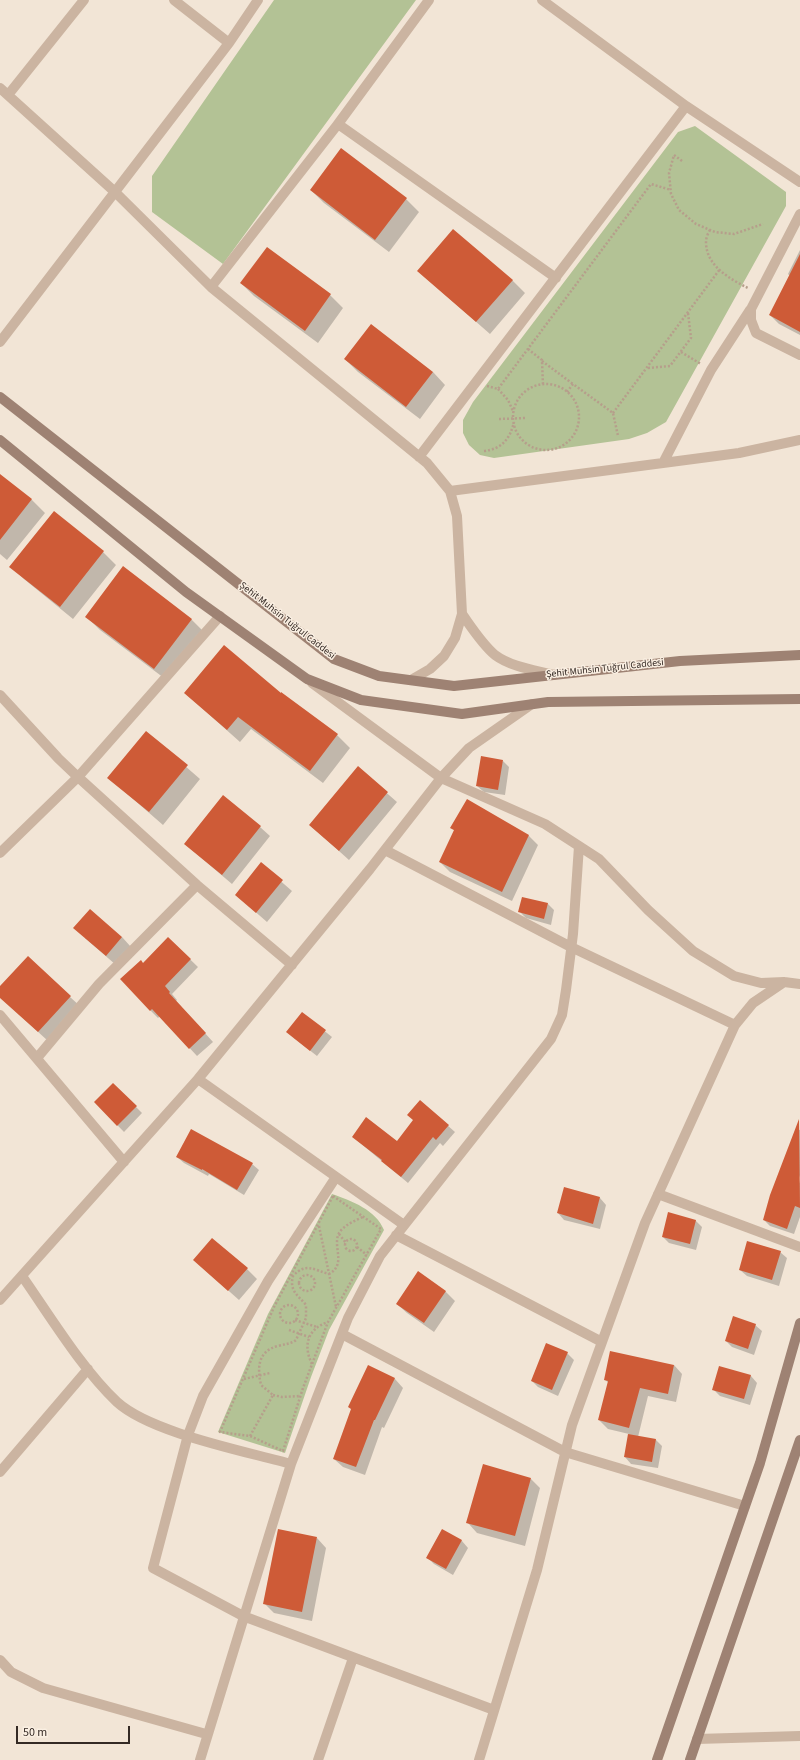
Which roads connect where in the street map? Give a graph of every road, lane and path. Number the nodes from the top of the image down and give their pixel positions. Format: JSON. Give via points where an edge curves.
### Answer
{"nodes":[{"id":1,"x":84,"y":0,"type":"edge"},
{"id":2,"x":174,"y":0,"type":"edge"},
{"id":3,"x":258,"y":0,"type":"edge"},
{"id":4,"x":429,"y":0,"type":"edge"},
{"id":5,"x":542,"y":0,"type":"edge"},
{"id":6,"x":229,"y":43,"type":"junction"},
{"id":7,"x":4,"y":92,"type":"edge"},
{"id":8,"x":686,"y":106,"type":"junction"},
{"id":9,"x":338,"y":124,"type":"junction"},
{"id":10,"x":682,"y":161,"type":"dead end"},
{"id":11,"x":800,"y":182,"type":"edge"},
{"id":12,"x":671,"y":190,"type":"junction"},
{"id":13,"x":114,"y":192,"type":"junction"},
{"id":14,"x":800,"y":214,"type":"edge"},
{"id":15,"x":763,"y":224,"type":"dead end"},
{"id":16,"x":710,"y":230,"type":"junction"},
{"id":17,"x":720,"y":270,"type":"junction"},
{"id":18,"x":556,"y":278,"type":"junction"},
{"id":19,"x":211,"y":287,"type":"junction"},
{"id":20,"x":760,"y":293,"type":"junction"},
{"id":21,"x":751,"y":309,"type":"junction"},
{"id":22,"x":688,"y":313,"type":"junction"},
{"id":23,"x":0,"y":342,"type":"edge"},
{"id":24,"x":528,"y":348,"type":"junction"},
{"id":25,"x":681,"y":352,"type":"junction"},
{"id":26,"x":800,"y":355,"type":"edge"},
{"id":27,"x":542,"y":360,"type":"junction"},
{"id":28,"x":647,"y":368,"type":"junction"},
{"id":29,"x":711,"y":370,"type":"junction"},
{"id":30,"x":476,"y":381,"type":"junction"},
{"id":31,"x":573,"y":384,"type":"junction"},
{"id":32,"x":544,"y":385,"type":"junction"},
{"id":33,"x":498,"y":389,"type":"junction"},
{"id":34,"x":567,"y":392,"type":"junction"},
{"id":35,"x":0,"y":397,"type":"edge"},
{"id":36,"x":613,"y":413,"type":"junction"},
{"id":37,"x":499,"y":418,"type":"dead end"},
{"id":38,"x":514,"y":418,"type":"junction"},
{"id":39,"x":526,"y":418,"type":"dead end"},
{"id":40,"x":618,"y":436,"type":"dead end"},
{"id":41,"x":0,"y":440,"type":"edge"},
{"id":42,"x":800,"y":440,"type":"edge"},
{"id":43,"x":484,"y":451,"type":"dead end"},
{"id":44,"x":419,"y":457,"type":"junction"},
{"id":45,"x":663,"y":463,"type":"junction"},
{"id":46,"x":450,"y":491,"type":"junction"},
{"id":47,"x":462,"y":614,"type":"junction"},
{"id":48,"x":220,"y":616,"type":"junction"},
{"id":49,"x":800,"y":655,"type":"edge"},
{"id":50,"x":554,"y":675,"type":"junction"},
{"id":51,"x":307,"y":679,"type":"junction"},
{"id":52,"x":411,"y":680,"type":"junction"},
{"id":53,"x":0,"y":695,"type":"edge"},
{"id":54,"x":800,"y":699,"type":"edge"},
{"id":55,"x":533,"y":703,"type":"junction"},
{"id":56,"x":78,"y":777,"type":"junction"},
{"id":57,"x":440,"y":778,"type":"junction"},
{"id":58,"x":579,"y":846,"type":"junction"},
{"id":59,"x":385,"y":850,"type":"junction"},
{"id":60,"x":0,"y":853,"type":"edge"},
{"id":61,"x":197,"y":886,"type":"junction"},
{"id":62,"x":571,"y":947,"type":"junction"},
{"id":63,"x":292,"y":965,"type":"junction"},
{"id":64,"x":784,"y":982,"type":"junction"},
{"id":65,"x":800,"y":984,"type":"edge"},
{"id":66,"x":0,"y":1014,"type":"edge"},
{"id":67,"x":735,"y":1025,"type":"junction"},
{"id":68,"x":37,"y":1058,"type":"junction"},
{"id":69,"x":198,"y":1080,"type":"junction"},
{"id":70,"x":124,"y":1162,"type":"junction"},
{"id":71,"x":336,"y":1177,"type":"junction"},
{"id":72,"x":658,"y":1194,"type":"junction"},
{"id":73,"x":363,"y":1217,"type":"junction"},
{"id":74,"x":318,"y":1224,"type":"junction"},
{"id":75,"x":404,"y":1225,"type":"junction"},
{"id":76,"x":339,"y":1233,"type":"junction"},
{"id":77,"x":396,"y":1235,"type":"junction"},
{"id":78,"x":346,"y":1243,"type":"junction"},
{"id":79,"x":357,"y":1247,"type":"junction"},
{"id":80,"x":800,"y":1247,"type":"edge"},
{"id":81,"x":367,"y":1255,"type":"junction"},
{"id":82,"x":295,"y":1274,"type":"junction"},
{"id":83,"x":330,"y":1274,"type":"junction"},
{"id":84,"x":22,"y":1276,"type":"junction"},
{"id":85,"x":300,"y":1279,"type":"junction"},
{"id":86,"x":0,"y":1300,"type":"edge"},
{"id":87,"x":274,"y":1307,"type":"junction"},
{"id":88,"x":336,"y":1308,"type":"junction"},
{"id":89,"x":280,"y":1311,"type":"junction"},
{"id":90,"x":295,"y":1320,"type":"junction"},
{"id":91,"x":304,"y":1322,"type":"junction"},
{"id":92,"x":328,"y":1322,"type":"junction"},
{"id":93,"x":800,"y":1323,"type":"edge"},
{"id":94,"x":318,"y":1327,"type":"junction"},
{"id":95,"x":289,"y":1330,"type":"dead end"},
{"id":96,"x":298,"y":1333,"type":"junction"},
{"id":97,"x":342,"y":1334,"type":"junction"},
{"id":98,"x":309,"y":1337,"type":"junction"},
{"id":99,"x":602,"y":1342,"type":"junction"},
{"id":100,"x":312,"y":1365,"type":"junction"},
{"id":101,"x":88,"y":1369,"type":"junction"},
{"id":102,"x":270,"y":1373,"type":"dead end"},
{"id":103,"x":259,"y":1376,"type":"junction"},
{"id":104,"x":243,"y":1379,"type":"junction"},
{"id":105,"x":273,"y":1395,"type":"junction"},
{"id":106,"x":300,"y":1396,"type":"junction"},
{"id":107,"x":188,"y":1435,"type":"junction"},
{"id":108,"x":250,"y":1436,"type":"junction"},
{"id":109,"x":800,"y":1440,"type":"edge"},
{"id":110,"x":565,"y":1452,"type":"junction"},
{"id":111,"x":291,"y":1464,"type":"junction"},
{"id":112,"x":0,"y":1472,"type":"edge"},
{"id":113,"x":745,"y":1506,"type":"junction"},
{"id":114,"x":243,"y":1616,"type":"junction"},
{"id":115,"x":353,"y":1658,"type":"junction"},
{"id":116,"x":0,"y":1660,"type":"edge"},
{"id":117,"x":494,"y":1710,"type":"junction"},
{"id":118,"x":206,"y":1734,"type":"junction"},
{"id":119,"x":800,"y":1736,"type":"edge"},
{"id":120,"x":697,"y":1739,"type":"junction"},
{"id":121,"x":200,"y":1760,"type":"edge"},
{"id":122,"x":318,"y":1760,"type":"edge"},
{"id":123,"x":479,"y":1760,"type":"edge"},
{"id":124,"x":657,"y":1760,"type":"edge"},
{"id":125,"x":690,"y":1760,"type":"edge"}],
"edges":[{"from":1,"to":7,"type":"street"},
{"from":2,"to":6,"type":"street"},
{"from":3,"to":6,"type":"street"},
{"from":4,"to":9,"type":"street"},
{"from":5,"to":8,"type":"street"},
{"from":6,"to":13,"type":"street"},
{"from":7,"to":13,"type":"street"},
{"from":8,"to":11,"type":"street"},
{"from":8,"to":18,"type":"street"},
{"from":9,"to":18,"type":"street"},
{"from":9,"to":19,"type":"street"},
{"from":10,"to":12,"type":"path","via":[[674,155],[669,173]]},
{"from":12,"to":16,"type":"path","via":[[679,210],[696,224]]},
{"from":12,"to":24,"type":"path","via":[[651,184]]},
{"from":13,"to":19,"type":"street"},
{"from":13,"to":23,"type":"street"},
{"from":14,"to":20,"type":"street"},
{"from":15,"to":16,"type":"path","via":[[734,234]]},
{"from":16,"to":17,"type":"path","via":[[706,242],[711,260]]},
{"from":17,"to":20,"type":"path","via":[[728,278]]},
{"from":17,"to":22,"type":"path"},
{"from":18,"to":30,"type":"street"},
{"from":19,"to":44,"type":"street"},
{"from":20,"to":21,"type":"street"},
{"from":21,"to":26,"type":"street","via":[[751,320],[756,333]]},
{"from":21,"to":29,"type":"street"},
{"from":22,"to":25,"type":"path","via":[[691,338]]},
{"from":22,"to":28,"type":"path"},
{"from":24,"to":27,"type":"path"},
{"from":24,"to":33,"type":"path"},
{"from":25,"to":28,"type":"path","via":[[670,366]]},
{"from":25,"to":29,"type":"path"},
{"from":27,"to":31,"type":"path"},
{"from":27,"to":32,"type":"path"},
{"from":28,"to":36,"type":"path"},
{"from":29,"to":45,"type":"street"},
{"from":30,"to":33,"type":"path"},
{"from":30,"to":44,"type":"street"},
{"from":31,"to":34,"type":"path"},
{"from":31,"to":36,"type":"path"},
{"from":32,"to":34,"type":"path","via":[[557,386]]},
{"from":32,"to":38,"type":"path","via":[[535,386],[525,392],[518,400]]},
{"from":33,"to":38,"type":"path","via":[[508,400]]},
{"from":34,"to":38,"type":"path","via":[[575,400],[579,422],[570,441],[561,447],[541,450],[531,447],[517,432]]},
{"from":35,"to":52,"type":"main road","name":"Şehit Muhsin Tuğrul Caddesi","via":[[334,659],[378,676]]},
{"from":36,"to":40,"type":"path"},
{"from":37,"to":38,"type":"path"},
{"from":38,"to":39,"type":"path"},
{"from":38,"to":43,"type":"path","via":[[511,435],[495,450]]},
{"from":41,"to":48,"type":"main road","via":[[186,592]]},
{"from":42,"to":45,"type":"street","via":[[740,453]]},
{"from":44,"to":46,"type":"street"},
{"from":45,"to":46,"type":"street"},
{"from":46,"to":47,"type":"street","via":[[458,516]]},
{"from":47,"to":50,"type":"street","via":[[485,645],[496,655],[510,663]]},
{"from":47,"to":52,"type":"street","via":[[455,638],[444,656],[430,669]]},
{"from":48,"to":51,"type":"main road"},
{"from":48,"to":56,"type":"street"},
{"from":49,"to":50,"type":"main road","name":"Şehit Muhsin Tuğrul Caddesi","via":[[680,661]]},
{"from":50,"to":52,"type":"main road","name":"Şehit Muhsin Tuğrul Caddesi","via":[[454,686]]},
{"from":51,"to":55,"type":"main road","via":[[361,700],[462,714]]},
{"from":51,"to":57,"type":"street"},
{"from":53,"to":56,"type":"street"},
{"from":54,"to":55,"type":"main road"},
{"from":55,"to":57,"type":"street","via":[[469,748]]},
{"from":56,"to":60,"type":"street"},
{"from":56,"to":61,"type":"street"},
{"from":57,"to":58,"type":"street","via":[[545,824]]},
{"from":57,"to":59,"type":"street"},
{"from":58,"to":62,"type":"street"},
{"from":58,"to":64,"type":"street","via":[[599,859],[648,910],[693,950],[734,976],[761,983]]},
{"from":59,"to":62,"type":"street"},
{"from":59,"to":63,"type":"street"},
{"from":61,"to":63,"type":"street"},
{"from":61,"to":68,"type":"street","via":[[99,984]]},
{"from":62,"to":67,"type":"street"},
{"from":62,"to":75,"type":"street","via":[[562,1015],[551,1039]]},
{"from":63,"to":69,"type":"street"},
{"from":64,"to":65,"type":"street"},
{"from":64,"to":67,"type":"street","via":[[753,1003]]},
{"from":66,"to":68,"type":"street"},
{"from":67,"to":72,"type":"street"},
{"from":68,"to":70,"type":"street"},
{"from":69,"to":70,"type":"street"},
{"from":69,"to":71,"type":"street"},
{"from":70,"to":84,"type":"street"},
{"from":71,"to":75,"type":"street"},
{"from":71,"to":107,"type":"street","via":[[268,1281],[203,1396]]},
{"from":72,"to":80,"type":"street"},
{"from":72,"to":99,"type":"street"},
{"from":73,"to":74,"type":"path","via":[[333,1196]]},
{"from":73,"to":76,"type":"path"},
{"from":73,"to":81,"type":"path","via":[[381,1229]]},
{"from":74,"to":83,"type":"path"},
{"from":74,"to":87,"type":"path"},
{"from":75,"to":77,"type":"street"},
{"from":76,"to":78,"type":"path"},
{"from":76,"to":83,"type":"path","via":[[338,1265]]},
{"from":77,"to":97,"type":"street","via":[[380,1256]]},
{"from":77,"to":99,"type":"street"},
{"from":78,"to":79,"type":"path","via":[[354,1240]]},
{"from":78,"to":79,"type":"path","via":[[349,1251]]},
{"from":79,"to":81,"type":"path"},
{"from":81,"to":88,"type":"path"},
{"from":82,"to":83,"type":"path","via":[[309,1267]]},
{"from":82,"to":85,"type":"path"},
{"from":82,"to":91,"type":"path","via":[[291,1282],[292,1288],[306,1305]]},
{"from":83,"to":88,"type":"path"},
{"from":84,"to":86,"type":"street"},
{"from":84,"to":101,"type":"street"},
{"from":85,"to":85,"type":"path","via":[[299,1284],[307,1291],[314,1287],[316,1282],[311,1276],[306,1275]]},
{"from":87,"to":89,"type":"path"},
{"from":87,"to":104,"type":"path"},
{"from":88,"to":92,"type":"path"},
{"from":89,"to":90,"type":"path","via":[[284,1321]]},
{"from":89,"to":90,"type":"path","via":[[286,1305],[294,1307],[297,1315]]},
{"from":90,"to":91,"type":"path"},
{"from":91,"to":94,"type":"path"},
{"from":91,"to":96,"type":"path"},
{"from":92,"to":94,"type":"path"},
{"from":92,"to":100,"type":"path"},
{"from":93,"to":113,"type":"main road"},
{"from":94,"to":98,"type":"path"},
{"from":95,"to":96,"type":"path"},
{"from":96,"to":98,"type":"path"},
{"from":96,"to":103,"type":"path","via":[[293,1342],[270,1348],[260,1357]]},
{"from":97,"to":110,"type":"street"},
{"from":97,"to":111,"type":"street"},
{"from":98,"to":100,"type":"path","via":[[306,1345],[307,1355]]},
{"from":99,"to":110,"type":"street"},
{"from":100,"to":106,"type":"path"},
{"from":101,"to":107,"type":"street","via":[[118,1403],[146,1420]]},
{"from":101,"to":112,"type":"street"},
{"from":102,"to":103,"type":"path"},
{"from":103,"to":104,"type":"path"},
{"from":103,"to":105,"type":"path","via":[[261,1385]]},
{"from":104,"to":108,"type":"path","via":[[220,1432]]},
{"from":105,"to":106,"type":"path"},
{"from":105,"to":108,"type":"path"},
{"from":106,"to":108,"type":"path","via":[[283,1451]]},
{"from":107,"to":111,"type":"street"},
{"from":107,"to":114,"type":"street","via":[[153,1568]]},
{"from":109,"to":120,"type":"main road"},
{"from":110,"to":113,"type":"street"},
{"from":110,"to":117,"type":"street","via":[[537,1570]]},
{"from":111,"to":114,"type":"street"},
{"from":113,"to":124,"type":"main road"},
{"from":114,"to":115,"type":"street"},
{"from":114,"to":118,"type":"street"},
{"from":115,"to":117,"type":"street"},
{"from":115,"to":122,"type":"street"},
{"from":116,"to":118,"type":"street","via":[[11,1672],[43,1688]]},
{"from":117,"to":123,"type":"street"},
{"from":118,"to":121,"type":"street"},
{"from":119,"to":120,"type":"street"},
{"from":120,"to":125,"type":"main road"}]}
